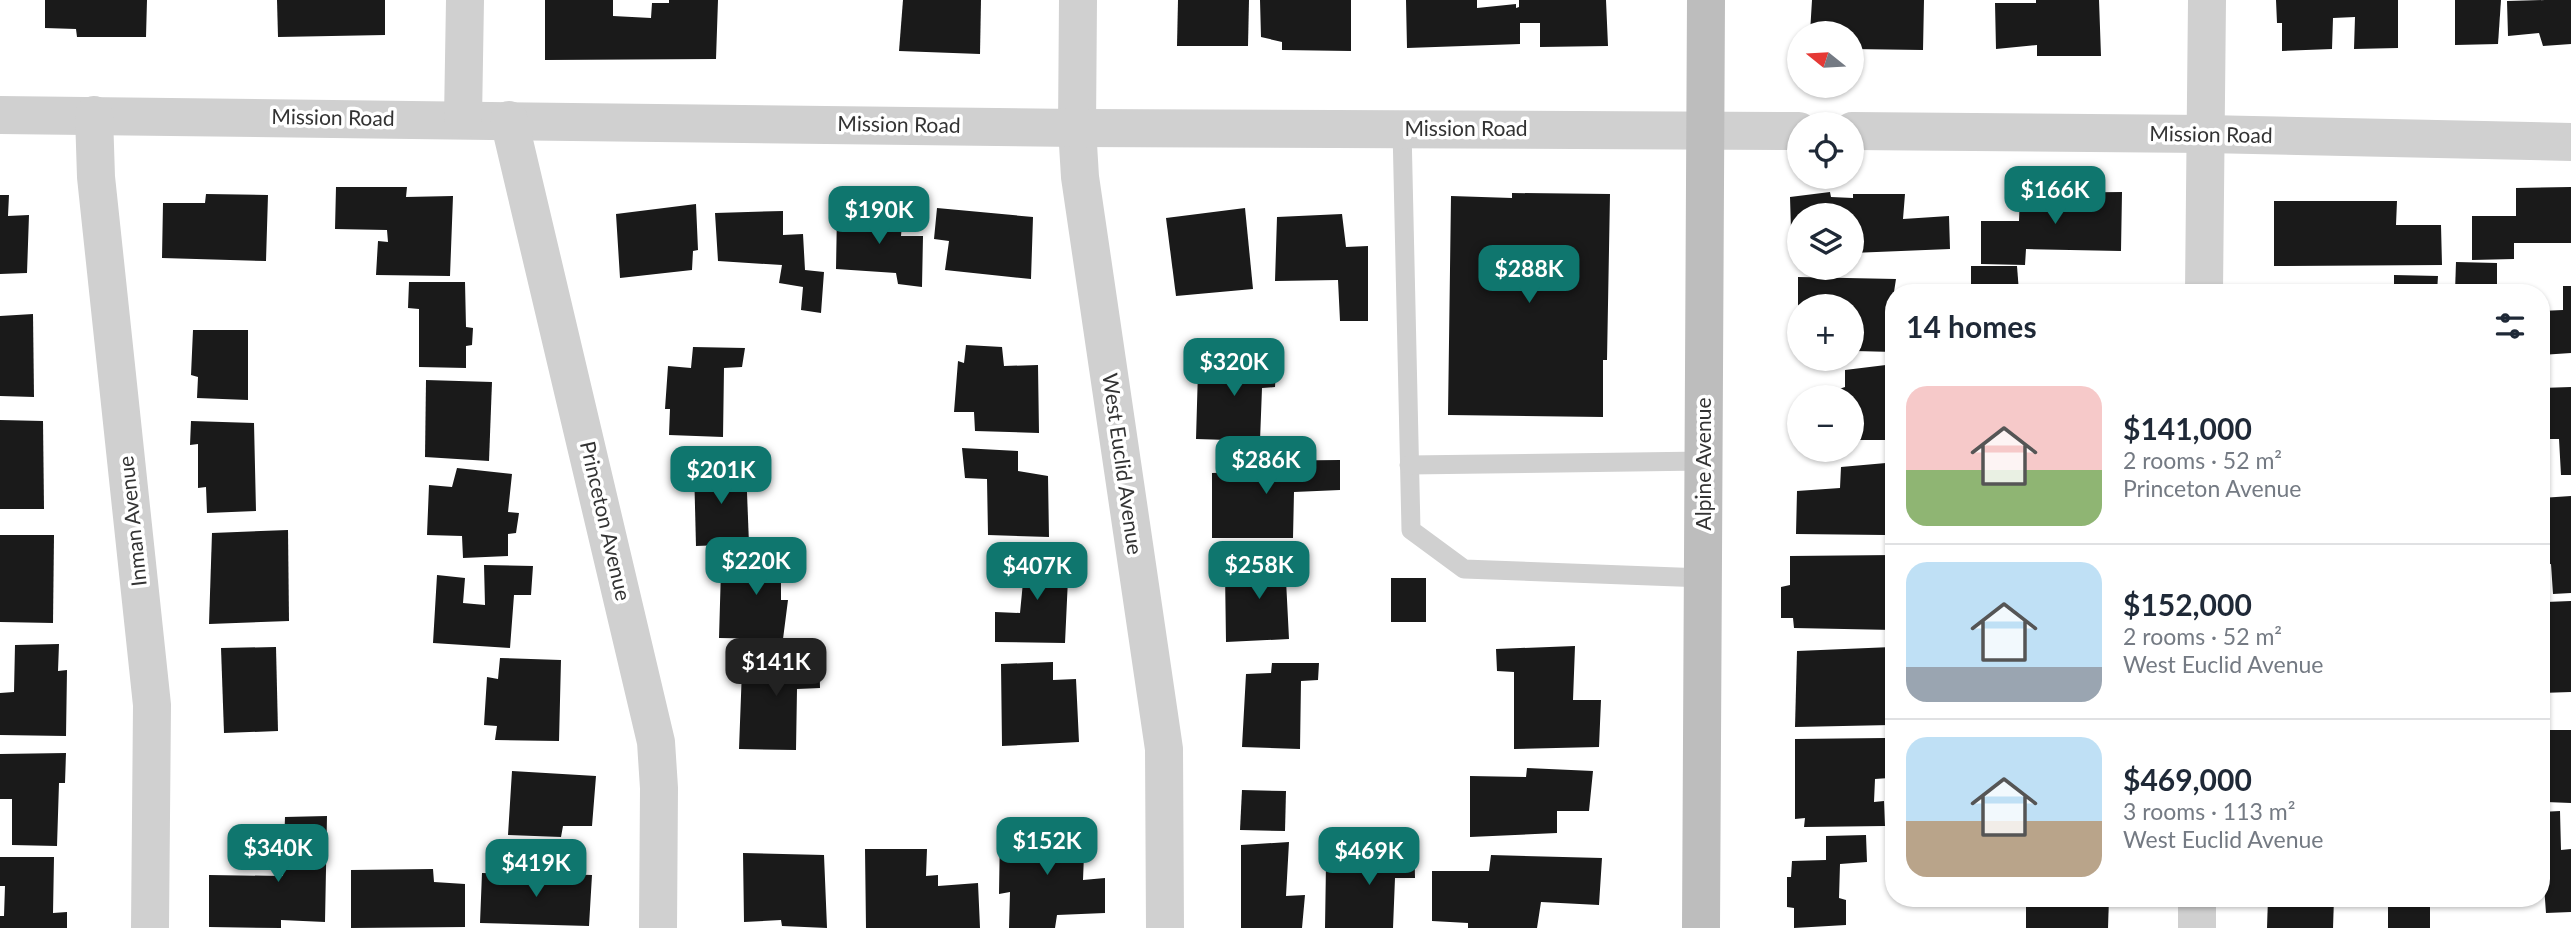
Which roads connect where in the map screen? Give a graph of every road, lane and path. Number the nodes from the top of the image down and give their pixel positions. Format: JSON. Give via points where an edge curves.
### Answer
{"nodes":[{"id":1,"x":465,"y":0,"type":"edge"},
{"id":2,"x":1078,"y":0,"type":"edge"},
{"id":3,"x":1706,"y":0,"type":"edge"},
{"id":4,"x":2207,"y":0,"type":"edge"},
{"id":5,"x":0,"y":114,"type":"edge"},
{"id":6,"x":94,"y":115,"type":"junction"},
{"id":7,"x":463,"y":119,"type":"junction"},
{"id":8,"x":509,"y":120,"type":"junction"},
{"id":9,"x":1077,"y":128,"type":"junction"},
{"id":10,"x":1402,"y":129,"type":"junction"},
{"id":11,"x":1705,"y":130,"type":"junction"},
{"id":12,"x":1787,"y":131,"type":"edge"},
{"id":13,"x":1864,"y":131,"type":"edge"},
{"id":14,"x":2206,"y":134,"type":"junction"},
{"id":15,"x":2571,"y":142,"type":"edge"},
{"id":16,"x":2204,"y":284,"type":"edge"},
{"id":17,"x":1704,"y":461,"type":"junction"},
{"id":18,"x":1409,"y":465,"type":"junction"},
{"id":19,"x":1704,"y":578,"type":"junction"},
{"id":20,"x":2197,"y":907,"type":"edge"},
{"id":21,"x":150,"y":928,"type":"edge"},
{"id":22,"x":658,"y":928,"type":"edge"},
{"id":23,"x":1165,"y":928,"type":"edge"},
{"id":24,"x":1701,"y":928,"type":"edge"},
{"id":25,"x":2197,"y":928,"type":"edge"}],
"edges":[{"from":1,"to":7,"type":"street"},
{"from":2,"to":9,"type":"street","name":"West Euclid Avenue"},
{"from":3,"to":11,"type":"street","name":"Alpine Avenue"},
{"from":4,"to":14,"type":"street"},
{"from":5,"to":6,"type":"street","name":"Mission Road"},
{"from":6,"to":7,"type":"street","name":"Mission Road"},
{"from":6,"to":21,"type":"street","name":"Inman Avenue","via":[[96,177],[152,705]]},
{"from":7,"to":8,"type":"street","name":"Mission Road"},
{"from":8,"to":9,"type":"street","name":"Mission Road"},
{"from":8,"to":22,"type":"street","name":"Princeton Avenue","via":[[656,742]]},
{"from":9,"to":10,"type":"street","name":"Mission Road"},
{"from":9,"to":23,"type":"street","name":"West Euclid Avenue","via":[[1080,177],[1164,748]]},
{"from":10,"to":11,"type":"street","name":"Mission Road"},
{"from":10,"to":18,"type":"lane"},
{"from":11,"to":12,"type":"street","name":"Mission Road"},
{"from":11,"to":17,"type":"street","name":"Alpine Avenue"},
{"from":13,"to":14,"type":"street","name":"Mission Road"},
{"from":14,"to":15,"type":"street","name":"Mission Road"},
{"from":14,"to":16,"type":"street"},
{"from":17,"to":18,"type":"lane"},
{"from":17,"to":19,"type":"street","name":"Alpine Avenue"},
{"from":18,"to":19,"type":"lane","via":[[1411,530],[1464,569]]},
{"from":19,"to":24,"type":"street","name":"Alpine Avenue"},
{"from":20,"to":25,"type":"street"}]}
